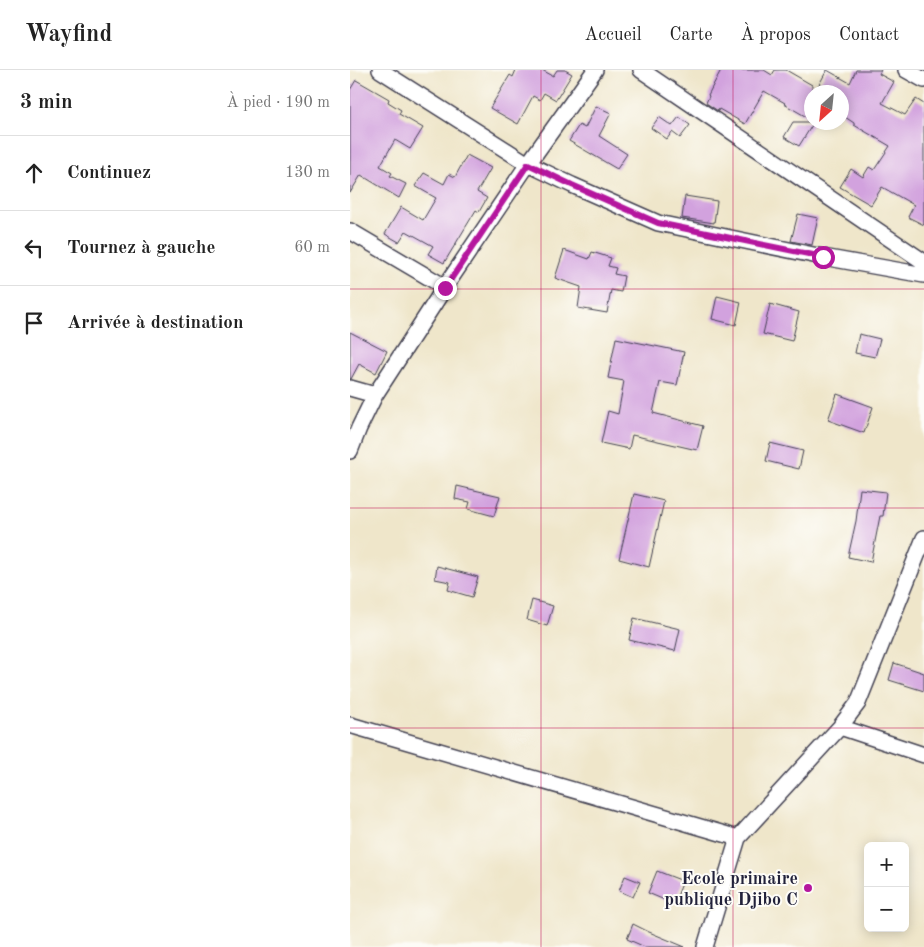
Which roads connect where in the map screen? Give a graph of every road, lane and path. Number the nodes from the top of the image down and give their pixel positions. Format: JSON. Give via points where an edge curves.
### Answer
{"nodes":[{"id":1,"x":380,"y":70,"type":"edge"},
{"id":2,"x":595,"y":70,"type":"edge"},
{"id":3,"x":640,"y":70,"type":"edge"},
{"id":4,"x":906,"y":70,"type":"edge"},
{"id":5,"x":924,"y":80,"type":"edge"},
{"id":6,"x":528,"y":164,"type":"junction"},
{"id":7,"x":350,"y":231,"type":"edge"},
{"id":8,"x":924,"y":262,"type":"edge"},
{"id":9,"x":924,"y":275,"type":"edge"},
{"id":10,"x":445,"y":288,"type":"junction"},
{"id":11,"x":350,"y":388,"type":"edge"},
{"id":12,"x":375,"y":395,"type":"junction"},
{"id":13,"x":350,"y":451,"type":"edge"},
{"id":14,"x":924,"y":538,"type":"edge"},
{"id":15,"x":918,"y":573,"type":"edge"},
{"id":16,"x":350,"y":725,"type":"edge"},
{"id":17,"x":840,"y":728,"type":"junction"},
{"id":18,"x":924,"y":755,"type":"edge"},
{"id":19,"x":738,"y":838,"type":"junction"},
{"id":20,"x":705,"y":947,"type":"edge"}],
"edges":[{"from":1,"to":6,"type":"street"},
{"from":2,"to":6,"type":"street"},
{"from":3,"to":8,"type":"street"},
{"from":4,"to":5,"type":"street"},
{"from":6,"to":9,"type":"street","via":[[658,223]]},
{"from":6,"to":10,"type":"street"},
{"from":7,"to":10,"type":"street"},
{"from":10,"to":12,"type":"street"},
{"from":11,"to":12,"type":"street"},
{"from":12,"to":13,"type":"street"},
{"from":14,"to":15,"type":"street"},
{"from":15,"to":17,"type":"street","via":[[858,703]]},
{"from":16,"to":19,"type":"street"},
{"from":17,"to":18,"type":"street"},
{"from":17,"to":19,"type":"street"},
{"from":19,"to":20,"type":"street"}]}
